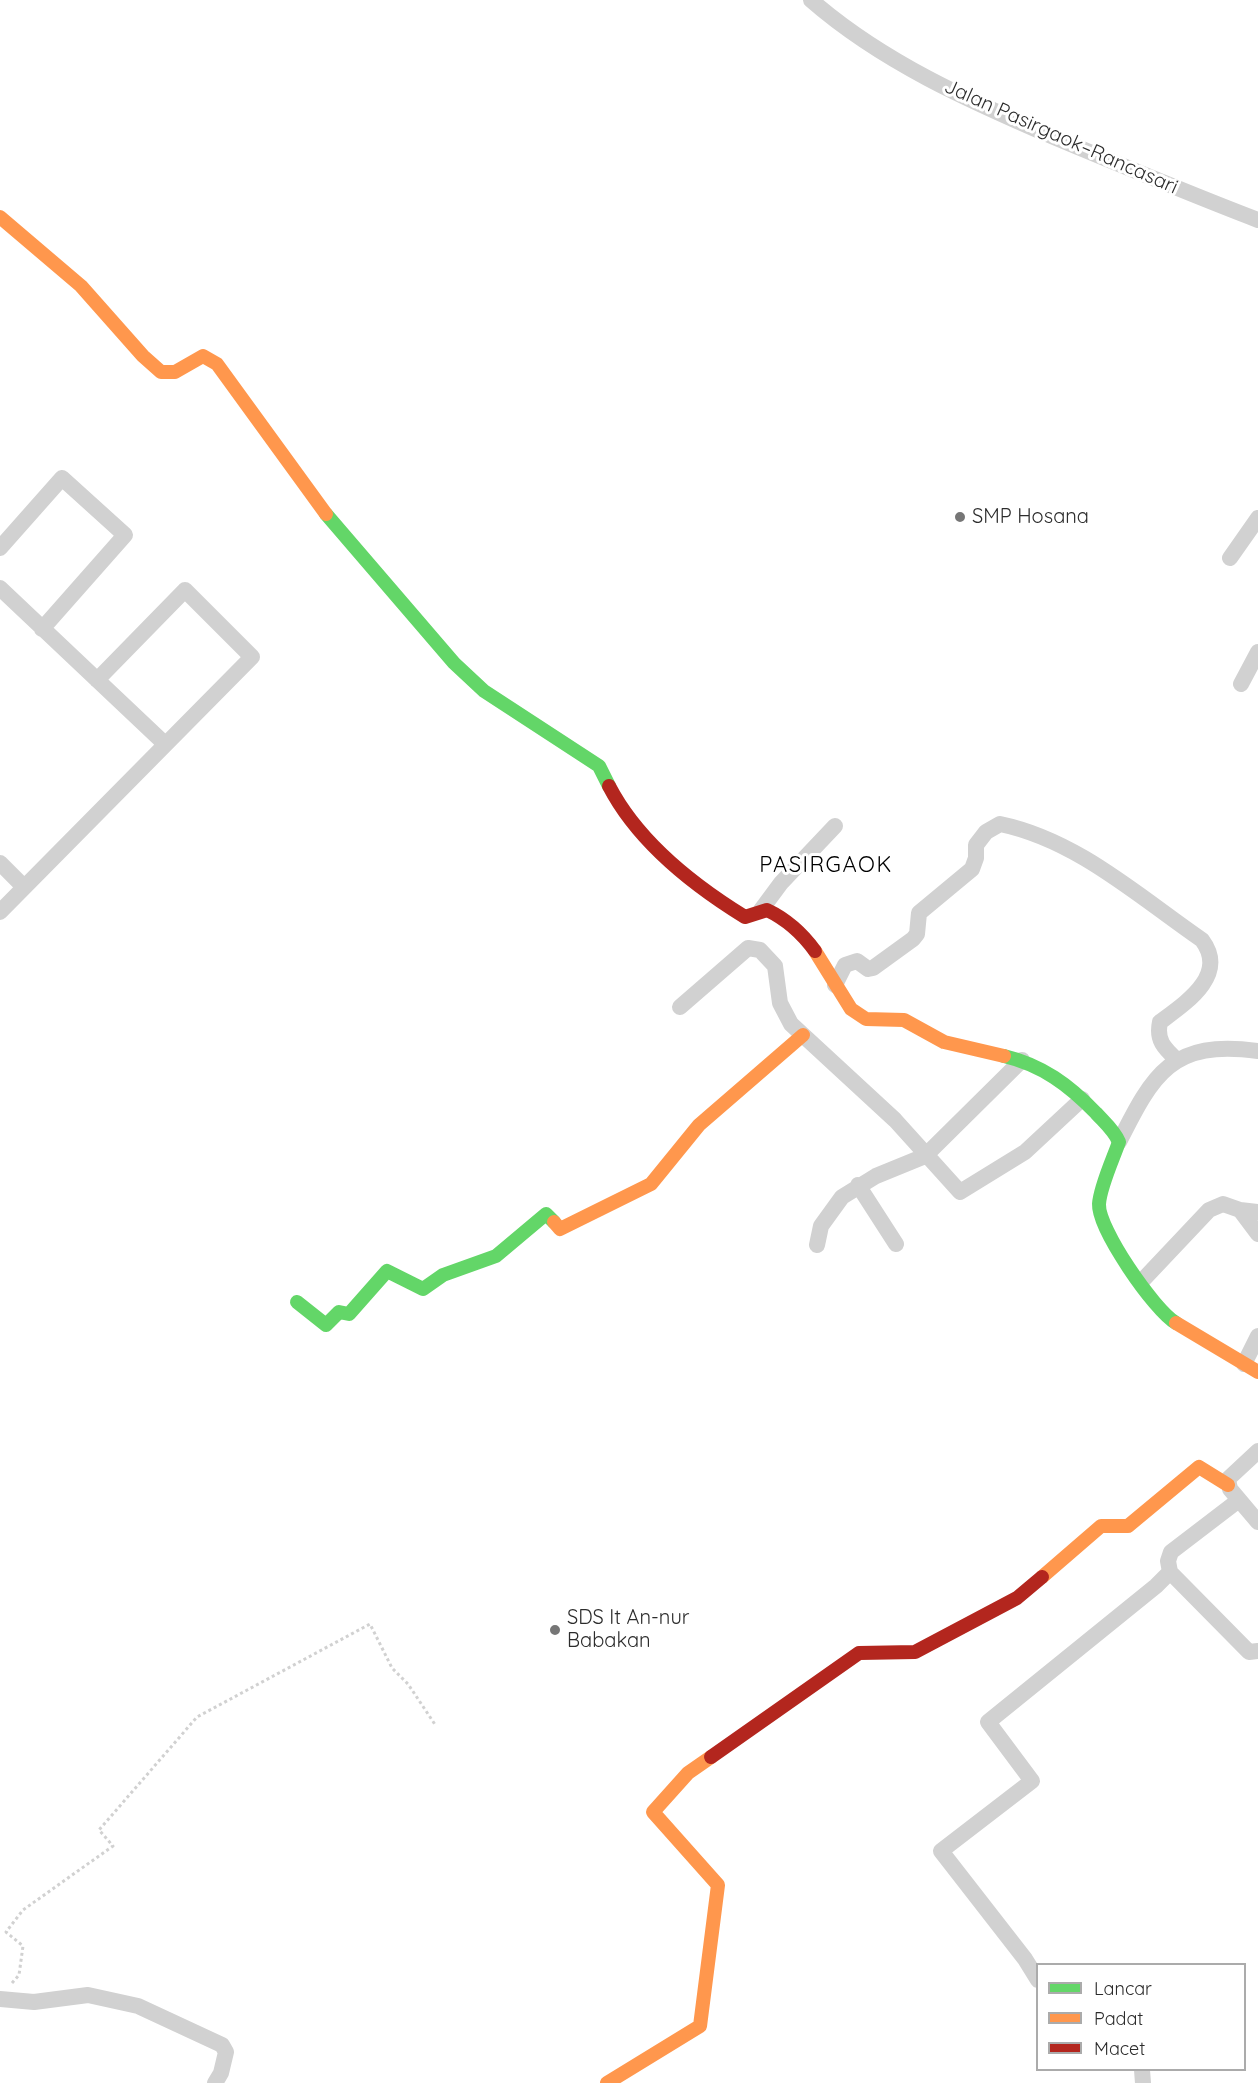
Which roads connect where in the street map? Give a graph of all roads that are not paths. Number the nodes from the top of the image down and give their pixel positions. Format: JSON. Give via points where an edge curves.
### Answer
{"nodes":[{"id":1,"x":811,"y":0,"type":"edge"},
{"id":2,"x":0,"y":217,"type":"edge"},
{"id":3,"x":1258,"y":220,"type":"edge"},
{"id":4,"x":1258,"y":518,"type":"edge"},
{"id":5,"x":0,"y":548,"type":"edge"},
{"id":6,"x":1230,"y":558,"type":"dead end"},
{"id":7,"x":0,"y":588,"type":"edge"},
{"id":8,"x":42,"y":628,"type":"junction"},
{"id":9,"x":1258,"y":652,"type":"edge"},
{"id":10,"x":97,"y":680,"type":"junction"},
{"id":11,"x":1241,"y":684,"type":"dead end"},
{"id":12,"x":165,"y":744,"type":"junction"},
{"id":13,"x":836,"y":826,"type":"dead end"},
{"id":14,"x":0,"y":863,"type":"edge"},
{"id":15,"x":24,"y":887,"type":"junction"},
{"id":16,"x":761,"y":910,"type":"junction"},
{"id":17,"x":0,"y":912,"type":"edge"},
{"id":18,"x":835,"y":985,"type":"junction"},
{"id":19,"x":680,"y":1007,"type":"dead end"},
{"id":20,"x":803,"y":1035,"type":"junction"},
{"id":21,"x":1258,"y":1051,"type":"edge"},
{"id":22,"x":1022,"y":1060,"type":"junction"},
{"id":23,"x":1177,"y":1060,"type":"junction"},
{"id":24,"x":1082,"y":1099,"type":"junction"},
{"id":25,"x":1119,"y":1142,"type":"junction"},
{"id":26,"x":925,"y":1156,"type":"junction"},
{"id":27,"x":858,"y":1185,"type":"junction"},
{"id":28,"x":1240,"y":1210,"type":"junction"},
{"id":29,"x":1258,"y":1212,"type":"edge"},
{"id":30,"x":1258,"y":1234,"type":"edge"},
{"id":31,"x":896,"y":1244,"type":"dead end"},
{"id":32,"x":817,"y":1245,"type":"dead end"},
{"id":33,"x":1141,"y":1282,"type":"junction"},
{"id":34,"x":297,"y":1302,"type":"dead end"},
{"id":35,"x":1258,"y":1336,"type":"edge"},
{"id":36,"x":1251,"y":1368,"type":"edge"},
{"id":37,"x":1258,"y":1451,"type":"edge"},
{"id":38,"x":1228,"y":1485,"type":"junction"},
{"id":39,"x":1239,"y":1500,"type":"junction"},
{"id":40,"x":1258,"y":1522,"type":"edge"},
{"id":41,"x":1170,"y":1572,"type":"junction"},
{"id":42,"x":1258,"y":1651,"type":"edge"},
{"id":43,"x":1036,"y":1977,"type":"edge"},
{"id":44,"x":3,"y":1994,"type":"edge"},
{"id":45,"x":215,"y":2083,"type":"edge"},
{"id":46,"x":607,"y":2083,"type":"edge"}],
"edges":[{"from":1,"to":3,"type":"street","name":"Jalan Pasirgaok–Rancasari","via":[[879,50],[979,105]]},
{"from":2,"to":16,"type":"street","via":[[72,279],[162,372],[173,372],[197,357],[211,358],[340,533],[465,675],[599,766],[633,825],[708,894],[744,917]]},
{"from":4,"to":6,"type":"street"},
{"from":5,"to":8,"type":"street","via":[[62,478],[125,535]]},
{"from":7,"to":8,"type":"street"},
{"from":8,"to":10,"type":"street"},
{"from":9,"to":11,"type":"street"},
{"from":10,"to":12,"type":"street"},
{"from":10,"to":12,"type":"street","via":[[185,590],[252,657]]},
{"from":12,"to":15,"type":"street"},
{"from":13,"to":16,"type":"street","via":[[781,883]]},
{"from":14,"to":15,"type":"street"},
{"from":15,"to":17,"type":"street"},
{"from":16,"to":18,"type":"street","via":[[780,916],[799,931]]},
{"from":18,"to":22,"type":"street","via":[[851,1009],[866,1019],[904,1020],[944,1042]]},
{"from":18,"to":23,"type":"street","via":[[845,965],[856,961],[873,968],[913,939],[919,913],[972,869],[976,845],[986,832],[1000,824],[1025,829],[1105,869],[1202,940],[1211,953],[1205,982],[1184,1005],[1160,1022],[1157,1033],[1163,1047]]},
{"from":19,"to":20,"type":"street","via":[[748,948],[760,950],[775,966],[780,1003],[791,1024]]},
{"from":20,"to":26,"type":"street","via":[[895,1120]]},
{"from":20,"to":34,"type":"street","via":[[699,1125],[651,1184],[634,1194],[560,1229],[546,1214],[496,1256],[443,1275],[423,1289],[387,1271],[349,1314],[339,1312],[326,1325]]},
{"from":21,"to":23,"type":"street","via":[[1210,1051]]},
{"from":22,"to":24,"type":"street","via":[[1054,1075]]},
{"from":22,"to":26,"type":"street"},
{"from":23,"to":25,"type":"street","via":[[1148,1086]]},
{"from":24,"to":25,"type":"street"},
{"from":24,"to":26,"type":"street","via":[[1024,1152],[963,1191],[957,1191]]},
{"from":25,"to":33,"type":"street","via":[[1099,1207],[1106,1228]]},
{"from":26,"to":27,"type":"street"},
{"from":27,"to":31,"type":"street"},
{"from":27,"to":32,"type":"street","via":[[833,1206],[821,1226]]},
{"from":28,"to":29,"type":"street"},
{"from":28,"to":30,"type":"street"},
{"from":28,"to":33,"type":"street","via":[[1223,1204],[1209,1210]]},
{"from":33,"to":36,"type":"street","via":[[1172,1321]]},
{"from":35,"to":36,"type":"street"},
{"from":37,"to":38,"type":"street","via":[[1230,1475]]},
{"from":38,"to":39,"type":"street"},
{"from":38,"to":46,"type":"street","via":[[1199,1467],[1128,1526],[1101,1526],[1017,1598],[915,1652],[859,1653],[688,1773],[653,1812],[718,1885],[700,2026]]},
{"from":39,"to":40,"type":"street"},
{"from":39,"to":41,"type":"street","via":[[1171,1552]]},
{"from":41,"to":42,"type":"street","via":[[1248,1652]]},
{"from":41,"to":43,"type":"street","via":[[988,1722],[1032,1781],[941,1851]]},
{"from":44,"to":45,"type":"street","via":[[34,2002],[88,1995],[138,2006],[222,2045],[225,2062]]}]}
